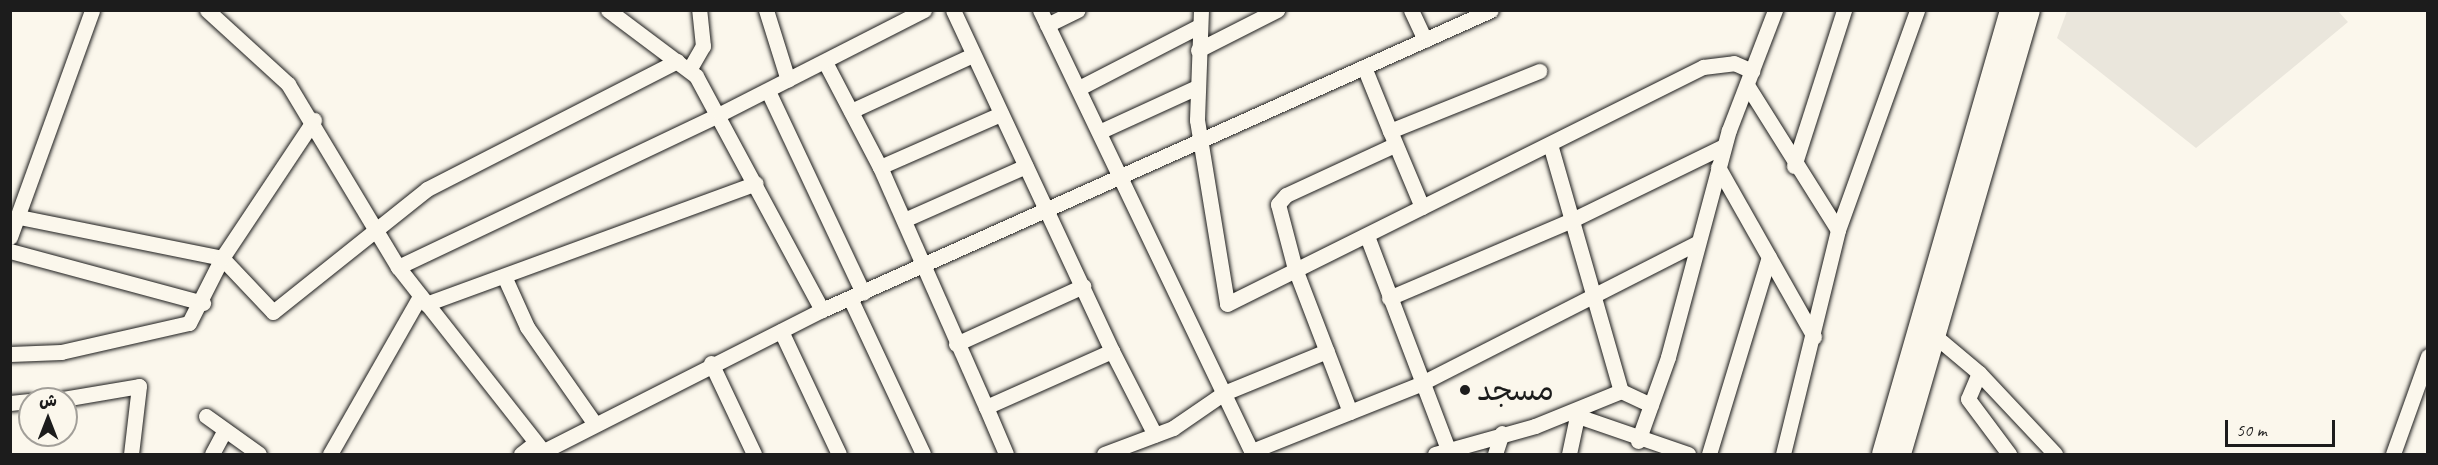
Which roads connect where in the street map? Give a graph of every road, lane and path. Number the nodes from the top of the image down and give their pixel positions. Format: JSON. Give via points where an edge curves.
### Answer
{"nodes":[{"id":1,"x":92,"y":10,"type":"edge"},
{"id":2,"x":207,"y":10,"type":"edge"},
{"id":3,"x":608,"y":10,"type":"edge"},
{"id":4,"x":699,"y":10,"type":"edge"},
{"id":5,"x":766,"y":10,"type":"edge"},
{"id":6,"x":924,"y":10,"type":"edge"},
{"id":7,"x":953,"y":10,"type":"edge"},
{"id":8,"x":1040,"y":10,"type":"edge"},
{"id":9,"x":1078,"y":10,"type":"edge"},
{"id":10,"x":1201,"y":10,"type":"edge"},
{"id":11,"x":1277,"y":10,"type":"edge"},
{"id":12,"x":1411,"y":10,"type":"edge"},
{"id":13,"x":1491,"y":10,"type":"edge"},
{"id":14,"x":1775,"y":10,"type":"edge"},
{"id":15,"x":1844,"y":10,"type":"edge"},
{"id":16,"x":1917,"y":10,"type":"edge"},
{"id":17,"x":2010,"y":10,"type":"edge"},
{"id":18,"x":2030,"y":10,"type":"edge"},
{"id":19,"x":1047,"y":25,"type":"junction"},
{"id":20,"x":1199,"y":26,"type":"junction"},
{"id":21,"x":1425,"y":40,"type":"junction"},
{"id":22,"x":1198,"y":50,"type":"junction"},
{"id":23,"x":974,"y":55,"type":"junction"},
{"id":24,"x":825,"y":62,"type":"junction"},
{"id":25,"x":683,"y":65,"type":"junction"},
{"id":26,"x":1364,"y":67,"type":"junction"},
{"id":27,"x":1539,"y":71,"type":"dead end"},
{"id":28,"x":1749,"y":78,"type":"junction"},
{"id":29,"x":788,"y":80,"type":"junction"},
{"id":30,"x":1197,"y":87,"type":"junction"},
{"id":31,"x":1079,"y":88,"type":"junction"},
{"id":32,"x":768,"y":91,"type":"junction"},
{"id":33,"x":852,"y":111,"type":"junction"},
{"id":34,"x":720,"y":114,"type":"junction"},
{"id":35,"x":1001,"y":114,"type":"junction"},
{"id":36,"x":314,"y":120,"type":"junction"},
{"id":37,"x":1101,"y":131,"type":"junction"},
{"id":38,"x":1392,"y":138,"type":"junction"},
{"id":39,"x":1201,"y":144,"type":"junction"},
{"id":40,"x":1550,"y":144,"type":"junction"},
{"id":41,"x":1724,"y":146,"type":"junction"},
{"id":42,"x":1026,"y":166,"type":"junction"},
{"id":43,"x":1718,"y":166,"type":"junction"},
{"id":44,"x":1794,"y":166,"type":"junction"},
{"id":45,"x":880,"y":167,"type":"junction"},
{"id":46,"x":1120,"y":178,"type":"junction"},
{"id":47,"x":756,"y":183,"type":"junction"},
{"id":48,"x":1422,"y":207,"type":"junction"},
{"id":49,"x":1045,"y":211,"type":"junction"},
{"id":50,"x":19,"y":217,"type":"junction"},
{"id":51,"x":904,"y":220,"type":"junction"},
{"id":52,"x":1572,"y":220,"type":"junction"},
{"id":53,"x":375,"y":226,"type":"junction"},
{"id":54,"x":1838,"y":230,"type":"junction"},
{"id":55,"x":1367,"y":236,"type":"junction"},
{"id":56,"x":10,"y":237,"type":"edge"},
{"id":57,"x":1697,"y":243,"type":"junction"},
{"id":58,"x":10,"y":251,"type":"edge"},
{"id":59,"x":1769,"y":257,"type":"junction"},
{"id":60,"x":222,"y":258,"type":"junction"},
{"id":61,"x":398,"y":267,"type":"junction"},
{"id":62,"x":923,"y":267,"type":"junction"},
{"id":63,"x":1295,"y":269,"type":"junction"},
{"id":64,"x":504,"y":276,"type":"junction"},
{"id":65,"x":1083,"y":286,"type":"junction"},
{"id":66,"x":1593,"y":292,"type":"junction"},
{"id":67,"x":856,"y":296,"type":"junction"},
{"id":68,"x":1389,"y":298,"type":"junction"},
{"id":69,"x":423,"y":300,"type":"junction"},
{"id":70,"x":203,"y":303,"type":"junction"},
{"id":71,"x":822,"y":310,"type":"junction"},
{"id":72,"x":1917,"y":322,"type":"junction"},
{"id":73,"x":781,"y":331,"type":"junction"},
{"id":74,"x":1934,"y":335,"type":"junction"},
{"id":75,"x":1814,"y":337,"type":"junction"},
{"id":76,"x":956,"y":344,"type":"junction"},
{"id":77,"x":1112,"y":351,"type":"junction"},
{"id":78,"x":1327,"y":351,"type":"junction"},
{"id":79,"x":10,"y":354,"type":"edge"},
{"id":80,"x":2427,"y":356,"type":"edge"},
{"id":81,"x":711,"y":363,"type":"junction"},
{"id":82,"x":1979,"y":374,"type":"junction"},
{"id":83,"x":1420,"y":384,"type":"junction"},
{"id":84,"x":1621,"y":391,"type":"junction"},
{"id":85,"x":1224,"y":393,"type":"junction"},
{"id":86,"x":78,"y":396,"type":"edge"},
{"id":87,"x":1651,"y":405,"type":"junction"},
{"id":88,"x":986,"y":407,"type":"junction"},
{"id":89,"x":1350,"y":412,"type":"junction"},
{"id":90,"x":1573,"y":415,"type":"junction"},
{"id":91,"x":206,"y":416,"type":"dead end"},
{"id":92,"x":595,"y":424,"type":"junction"},
{"id":93,"x":225,"y":430,"type":"junction"},
{"id":94,"x":1502,"y":433,"type":"junction"},
{"id":95,"x":1155,"y":435,"type":"junction"},
{"id":96,"x":1638,"y":441,"type":"junction"},
{"id":97,"x":541,"y":450,"type":"edge"},
{"id":98,"x":1442,"y":452,"type":"edge"},
{"id":99,"x":1253,"y":453,"type":"edge"},
{"id":100,"x":131,"y":454,"type":"edge"},
{"id":101,"x":212,"y":454,"type":"edge"},
{"id":102,"x":259,"y":454,"type":"edge"},
{"id":103,"x":330,"y":454,"type":"edge"},
{"id":104,"x":521,"y":454,"type":"edge"},
{"id":105,"x":754,"y":454,"type":"edge"},
{"id":106,"x":839,"y":454,"type":"edge"},
{"id":107,"x":923,"y":454,"type":"edge"},
{"id":108,"x":1006,"y":454,"type":"edge"},
{"id":109,"x":1104,"y":454,"type":"edge"},
{"id":110,"x":1496,"y":454,"type":"edge"},
{"id":111,"x":1569,"y":454,"type":"edge"},
{"id":112,"x":1688,"y":454,"type":"edge"},
{"id":113,"x":1709,"y":454,"type":"edge"},
{"id":114,"x":1783,"y":454,"type":"edge"},
{"id":115,"x":1882,"y":454,"type":"edge"},
{"id":116,"x":1902,"y":454,"type":"edge"},
{"id":117,"x":2009,"y":454,"type":"edge"},
{"id":118,"x":2055,"y":454,"type":"edge"},
{"id":119,"x":2393,"y":454,"type":"edge"}],
"edges":[{"from":1,"to":50,"type":"street"},
{"from":2,"to":36,"type":"street","via":[[288,84]]},
{"from":3,"to":25,"type":"street"},
{"from":4,"to":25,"type":"street","via":[[703,46]]},
{"from":5,"to":29,"type":"street"},
{"from":6,"to":24,"type":"street"},
{"from":7,"to":23,"type":"street"},
{"from":8,"to":19,"type":"street"},
{"from":9,"to":19,"type":"street"},
{"from":10,"to":20,"type":"street"},
{"from":11,"to":22,"type":"street"},
{"from":12,"to":21,"type":"street"},
{"from":13,"to":21,"type":"street"},
{"from":14,"to":28,"type":"street"},
{"from":15,"to":44,"type":"street"},
{"from":16,"to":54,"type":"street"},
{"from":17,"to":72,"type":"main road"},
{"from":18,"to":74,"type":"main road"},
{"from":19,"to":31,"type":"street"},
{"from":20,"to":22,"type":"street"},
{"from":20,"to":31,"type":"street"},
{"from":21,"to":26,"type":"street"},
{"from":22,"to":30,"type":"street"},
{"from":23,"to":33,"type":"street"},
{"from":23,"to":35,"type":"street"},
{"from":24,"to":29,"type":"street"},
{"from":24,"to":33,"type":"street"},
{"from":25,"to":34,"type":"street"},
{"from":25,"to":53,"type":"street","via":[[427,189]]},
{"from":26,"to":38,"type":"street"},
{"from":26,"to":39,"type":"street"},
{"from":27,"to":38,"type":"street"},
{"from":28,"to":40,"type":"street","via":[[1734,63],[1703,67]]},
{"from":28,"to":41,"type":"street"},
{"from":28,"to":44,"type":"street"},
{"from":29,"to":32,"type":"street"},
{"from":30,"to":37,"type":"street"},
{"from":30,"to":39,"type":"street"},
{"from":31,"to":37,"type":"street"},
{"from":32,"to":34,"type":"street"},
{"from":32,"to":67,"type":"street"},
{"from":33,"to":45,"type":"street"},
{"from":34,"to":47,"type":"street"},
{"from":34,"to":61,"type":"street"},
{"from":35,"to":42,"type":"street"},
{"from":35,"to":45,"type":"street"},
{"from":36,"to":53,"type":"street"},
{"from":36,"to":60,"type":"street"},
{"from":37,"to":46,"type":"street"},
{"from":38,"to":48,"type":"street"},
{"from":38,"to":63,"type":"street","via":[[1286,195],[1278,204]]},
{"from":39,"to":46,"type":"street"},
{"from":39,"to":63,"type":"street","via":[[1227,304]]},
{"from":40,"to":48,"type":"street"},
{"from":40,"to":52,"type":"street"},
{"from":41,"to":43,"type":"street"},
{"from":41,"to":52,"type":"street"},
{"from":42,"to":49,"type":"street"},
{"from":42,"to":51,"type":"street"},
{"from":43,"to":57,"type":"street"},
{"from":43,"to":59,"type":"street"},
{"from":44,"to":54,"type":"street"},
{"from":45,"to":51,"type":"street"},
{"from":46,"to":49,"type":"street"},
{"from":46,"to":85,"type":"street"},
{"from":47,"to":64,"type":"street"},
{"from":47,"to":71,"type":"street"},
{"from":48,"to":55,"type":"street"},
{"from":49,"to":62,"type":"street"},
{"from":49,"to":65,"type":"street"},
{"from":50,"to":56,"type":"street"},
{"from":50,"to":60,"type":"street"},
{"from":51,"to":62,"type":"street"},
{"from":52,"to":66,"type":"street"},
{"from":52,"to":68,"type":"street"},
{"from":53,"to":60,"type":"street","via":[[273,312]]},
{"from":53,"to":61,"type":"street"},
{"from":54,"to":75,"type":"street"},
{"from":55,"to":63,"type":"street"},
{"from":55,"to":68,"type":"street"},
{"from":57,"to":66,"type":"street"},
{"from":57,"to":87,"type":"street"},
{"from":58,"to":70,"type":"street"},
{"from":59,"to":75,"type":"street"},
{"from":59,"to":113,"type":"street"},
{"from":60,"to":70,"type":"street"},
{"from":61,"to":69,"type":"street"},
{"from":62,"to":67,"type":"street"},
{"from":62,"to":76,"type":"street"},
{"from":63,"to":78,"type":"street"},
{"from":64,"to":69,"type":"street"},
{"from":64,"to":92,"type":"street","via":[[527,327]]},
{"from":65,"to":76,"type":"street"},
{"from":65,"to":77,"type":"street"},
{"from":66,"to":83,"type":"street"},
{"from":66,"to":84,"type":"street"},
{"from":67,"to":71,"type":"street"},
{"from":67,"to":107,"type":"street"},
{"from":68,"to":83,"type":"street"},
{"from":69,"to":97,"type":"street"},
{"from":69,"to":103,"type":"street"},
{"from":70,"to":79,"type":"street","via":[[189,323],[172,330],[61,352]]},
{"from":71,"to":73,"type":"street"},
{"from":72,"to":74,"type":"street"},
{"from":72,"to":115,"type":"main road"},
{"from":73,"to":81,"type":"street"},
{"from":73,"to":106,"type":"street"},
{"from":74,"to":82,"type":"street"},
{"from":74,"to":116,"type":"main road"},
{"from":75,"to":114,"type":"street"},
{"from":76,"to":88,"type":"street"},
{"from":77,"to":88,"type":"street"},
{"from":77,"to":95,"type":"street"},
{"from":78,"to":85,"type":"street"},
{"from":78,"to":89,"type":"street"},
{"from":80,"to":119,"type":"street"},
{"from":81,"to":92,"type":"street"},
{"from":81,"to":105,"type":"street"},
{"from":82,"to":117,"type":"street","via":[[1968,399]]},
{"from":82,"to":118,"type":"street"},
{"from":83,"to":89,"type":"street"},
{"from":83,"to":98,"type":"street"},
{"from":84,"to":87,"type":"street"},
{"from":84,"to":90,"type":"street"},
{"from":85,"to":95,"type":"street","via":[[1192,417]]},
{"from":85,"to":99,"type":"street"},
{"from":86,"to":100,"type":"street","via":[[138,386]]},
{"from":87,"to":96,"type":"street"},
{"from":88,"to":108,"type":"street"},
{"from":89,"to":99,"type":"street"},
{"from":90,"to":94,"type":"street"},
{"from":90,"to":96,"type":"street"},
{"from":90,"to":111,"type":"street"},
{"from":91,"to":93,"type":"street"},
{"from":92,"to":97,"type":"street"},
{"from":93,"to":101,"type":"street"},
{"from":93,"to":102,"type":"street"},
{"from":94,"to":98,"type":"street"},
{"from":94,"to":110,"type":"street"},
{"from":95,"to":109,"type":"street"},
{"from":96,"to":112,"type":"street"},
{"from":97,"to":104,"type":"street"}]}
